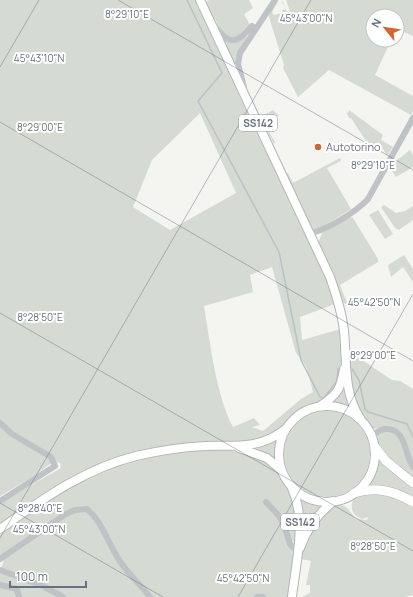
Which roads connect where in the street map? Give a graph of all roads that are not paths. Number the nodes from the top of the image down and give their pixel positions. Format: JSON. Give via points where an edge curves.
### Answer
{"nodes":[{"id":1,"x":200,"y":0,"type":"edge"},
{"id":2,"x":275,"y":0,"type":"edge"},
{"id":3,"x":267,"y":10,"type":"junction"},
{"id":4,"x":206,"y":14,"type":"junction"},
{"id":5,"x":251,"y":109,"type":"junction"},
{"id":6,"x":413,"y":118,"type":"edge"},
{"id":7,"x":333,"y":224,"type":"junction"},
{"id":8,"x":310,"y":233,"type":"junction"},
{"id":9,"x":314,"y":242,"type":"junction"},
{"id":10,"x":345,"y":348,"type":"junction"},
{"id":11,"x":320,"y":406,"type":"junction"},
{"id":12,"x":360,"y":418,"type":"junction"},
{"id":13,"x":0,"y":423,"type":"edge"},
{"id":14,"x":286,"y":430,"type":"junction"},
{"id":15,"x":372,"y":437,"type":"junction"},
{"id":16,"x":236,"y":447,"type":"junction"},
{"id":17,"x":374,"y":447,"type":"junction"},
{"id":18,"x":413,"y":467,"type":"edge"},
{"id":19,"x":282,"y":471,"type":"junction"},
{"id":20,"x":413,"y":483,"type":"edge"},
{"id":21,"x":291,"y":485,"type":"junction"},
{"id":22,"x":354,"y":493,"type":"junction"},
{"id":23,"x":0,"y":500,"type":"edge"},
{"id":24,"x":334,"y":501,"type":"junction"},
{"id":25,"x":266,"y":502,"type":"dead end"},
{"id":26,"x":413,"y":502,"type":"edge"},
{"id":27,"x":0,"y":529,"type":"edge"},
{"id":28,"x":296,"y":556,"type":"junction"},
{"id":29,"x":0,"y":559,"type":"edge"},
{"id":30,"x":0,"y":571,"type":"edge"},
{"id":31,"x":0,"y":585,"type":"edge"},
{"id":32,"x":19,"y":597,"type":"edge"},
{"id":33,"x":63,"y":597,"type":"edge"},
{"id":34,"x":150,"y":597,"type":"edge"},
{"id":35,"x":256,"y":597,"type":"edge"},
{"id":36,"x":263,"y":597,"type":"edge"},
{"id":37,"x":292,"y":597,"type":"edge"}],
"edges":[{"from":1,"to":4,"type":"main road","number":"SS142"},
{"from":2,"to":3,"type":"street"},
{"from":3,"to":4,"type":"street","via":[[242,37],[233,41],[224,38]]},
{"from":3,"to":5,"type":"street","via":[[242,46],[238,58],[239,73]]},
{"from":4,"to":5,"type":"main road","number":"SS142"},
{"from":5,"to":8,"type":"main road","number":"SS142"},
{"from":6,"to":7,"type":"street","via":[[368,199]]},
{"from":7,"to":8,"type":"street"},
{"from":7,"to":9,"type":"street","via":[[320,233]]},
{"from":8,"to":9,"type":"main road","number":"SS142"},
{"from":9,"to":10,"type":"main road","number":"SS142","via":[[330,277]]},
{"from":10,"to":11,"type":"main road","number":"SS142","via":[[338,390],[334,397]]},
{"from":10,"to":12,"type":"main road","number":"SS142","via":[[348,390],[352,406]]},
{"from":11,"to":12,"type":"main road","via":[[342,408]]},
{"from":11,"to":14,"type":"main road","via":[[300,414]]},
{"from":12,"to":15,"type":"main road"},
{"from":13,"to":23,"type":"street","via":[[12,434],[51,457],[55,466]]},
{"from":14,"to":16,"type":"main road","via":[[274,438]]},
{"from":14,"to":19,"type":"main road","via":[[279,451]]},
{"from":15,"to":17,"type":"main road"},
{"from":15,"to":18,"type":"street","via":[[383,429],[397,432],[404,440],[408,459]]},
{"from":16,"to":19,"type":"main road","via":[[267,458]]},
{"from":16,"to":27,"type":"main road","via":[[206,446],[160,451],[113,463],[65,485]]},
{"from":17,"to":20,"type":"highway","via":[[386,461]]},
{"from":17,"to":22,"type":"main road","via":[[375,457],[371,473]]},
{"from":19,"to":21,"type":"main road"},
{"from":21,"to":24,"type":"main road","via":[[313,500]]},
{"from":21,"to":28,"type":"main road","number":"SS142","via":[[297,498],[299,516]]},
{"from":22,"to":24,"type":"main road"},
{"from":22,"to":26,"type":"highway","via":[[367,489],[384,490]]},
{"from":24,"to":28,"type":"main road","number":"SS142","via":[[310,526]]},
{"from":25,"to":28,"type":"street","via":[[284,524]]},
{"from":28,"to":37,"type":"main road","number":"SS142"},
{"from":29,"to":34,"type":"street","via":[[66,514],[74,510],[87,510],[96,516],[120,563]]},
{"from":30,"to":33,"type":"street","via":[[43,586]]},
{"from":31,"to":32,"type":"street","via":[[17,589]]},
{"from":35,"to":36,"type":"street"}]}
